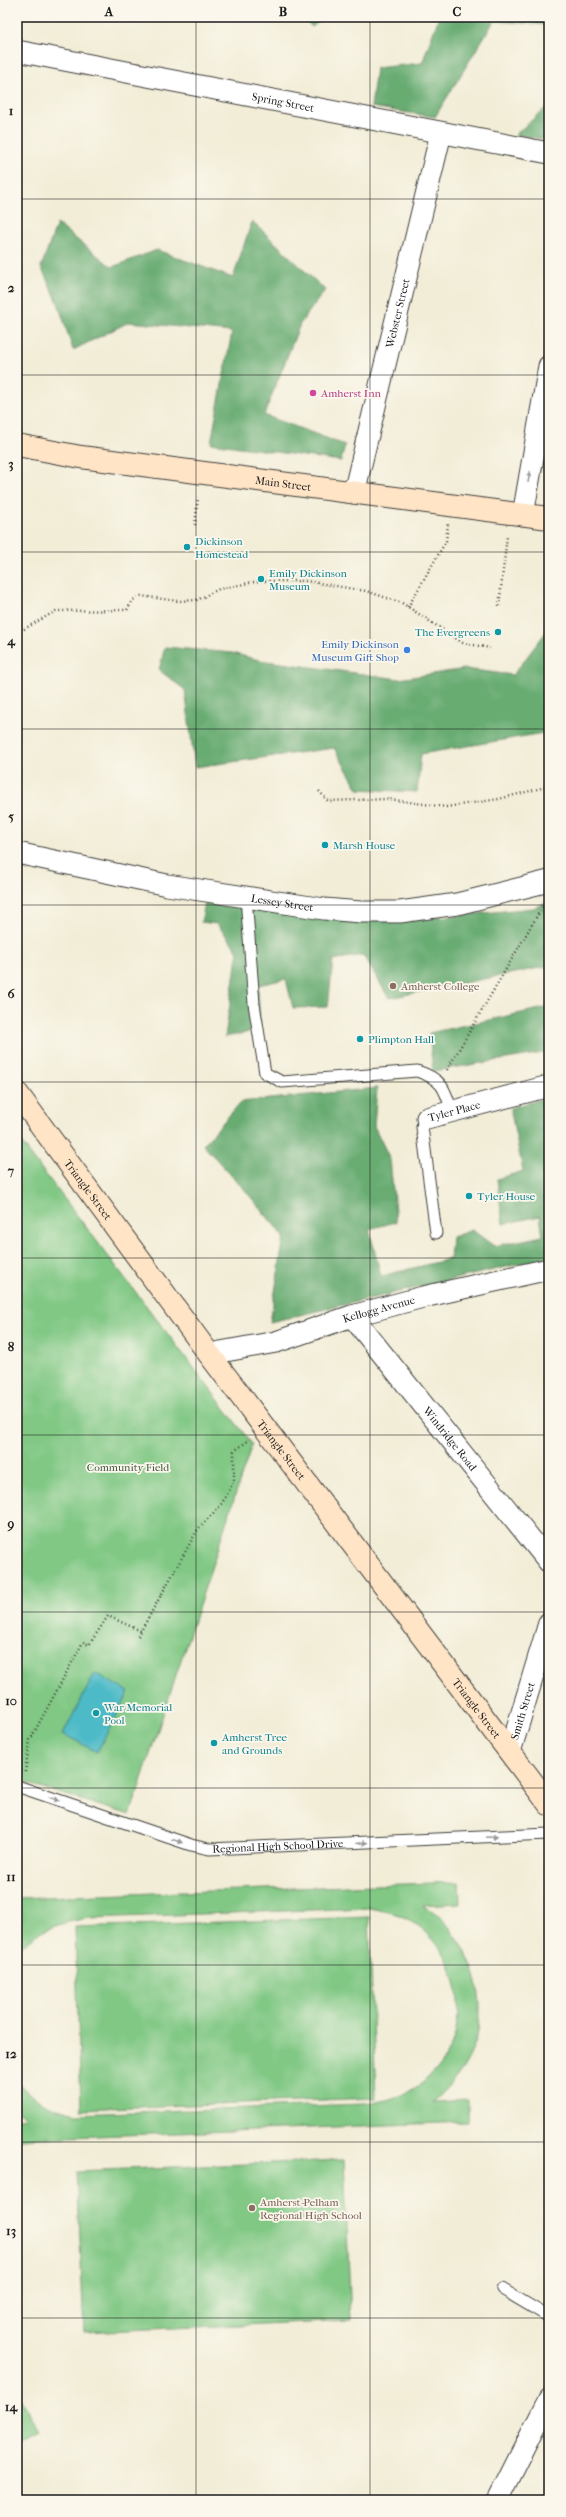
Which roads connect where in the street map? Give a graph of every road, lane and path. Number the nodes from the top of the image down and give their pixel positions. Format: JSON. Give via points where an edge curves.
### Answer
{"nodes":[{"id":1,"x":17,"y":52,"type":"edge"},
{"id":2,"x":441,"y":133,"type":"junction"},
{"id":3,"x":549,"y":153,"type":"edge"},
{"id":4,"x":549,"y":366,"type":"edge"},
{"id":5,"x":17,"y":445,"type":"edge"},
{"id":6,"x":354,"y":493,"type":"junction"},
{"id":7,"x":198,"y":497,"type":"dead end"},
{"id":8,"x":451,"y":506,"type":"junction"},
{"id":9,"x":523,"y":515,"type":"junction"},
{"id":10,"x":549,"y":518,"type":"edge"},
{"id":11,"x":195,"y":525,"type":"dead end"},
{"id":12,"x":507,"y":536,"type":"dead end"},
{"id":13,"x":499,"y":606,"type":"dead end"},
{"id":14,"x":408,"y":607,"type":"junction"},
{"id":15,"x":17,"y":633,"type":"edge"},
{"id":16,"x":490,"y":648,"type":"dead end"},
{"id":17,"x":549,"y":786,"type":"edge"},
{"id":18,"x":319,"y":790,"type":"dead end"},
{"id":19,"x":17,"y":853,"type":"edge"},
{"id":20,"x":549,"y":881,"type":"edge"},
{"id":21,"x":246,"y":897,"type":"junction"},
{"id":22,"x":545,"y":902,"type":"dead end"},
{"id":23,"x":439,"y":1083,"type":"junction"},
{"id":24,"x":549,"y":1086,"type":"edge"},
{"id":25,"x":17,"y":1093,"type":"edge"},
{"id":26,"x":452,"y":1112,"type":"junction"},
{"id":27,"x":427,"y":1118,"type":"joint"},
{"id":28,"x":436,"y":1233,"type":"dead end"},
{"id":29,"x":549,"y":1269,"type":"edge"},
{"id":30,"x":352,"y":1316,"type":"junction"},
{"id":31,"x":209,"y":1354,"type":"junction"},
{"id":32,"x":254,"y":1436,"type":"dead end"},
{"id":33,"x":549,"y":1562,"type":"edge"},
{"id":34,"x":549,"y":1623,"type":"edge"},
{"id":35,"x":140,"y":1631,"type":"junction"},
{"id":36,"x":138,"y":1636,"type":"dead end"},
{"id":37,"x":510,"y":1752,"type":"junction"},
{"id":38,"x":20,"y":1787,"type":"edge"},
{"id":39,"x":549,"y":1804,"type":"edge"},
{"id":40,"x":549,"y":1834,"type":"edge"},
{"id":41,"x":502,"y":2289,"type":"dead end"},
{"id":42,"x":549,"y":2317,"type":"edge"},
{"id":43,"x":549,"y":2399,"type":"edge"},
{"id":44,"x":498,"y":2500,"type":"edge"}],
"edges":[{"from":1,"to":2,"type":"street","name":"Spring Street"},
{"from":2,"to":3,"type":"street","name":"Spring Street"},
{"from":2,"to":6,"type":"street","name":"Webster Street"},
{"from":9,"to":4,"type":"street","one_way":true},
{"from":5,"to":6,"type":"main road","name":"Main Street","via":[[89,458]]},
{"from":6,"to":8,"type":"main road","name":"Main Street"},
{"from":7,"to":11,"type":"path"},
{"from":8,"to":9,"type":"main road","name":"Main Street"},
{"from":8,"to":14,"type":"path","via":[[446,541]]},
{"from":9,"to":10,"type":"main road","name":"Main Street"},
{"from":12,"to":13,"type":"path"},
{"from":14,"to":15,"type":"path","via":[[366,590],[306,581],[259,580],[219,589],[197,600],[178,601],[141,596],[133,600],[127,610],[56,611]]},
{"from":14,"to":16,"type":"path","via":[[463,643]]},
{"from":17,"to":18,"type":"path","via":[[499,799],[446,807],[387,799],[328,801]]},
{"from":19,"to":21,"type":"street","name":"Lessey Street","via":[[167,885]]},
{"from":20,"to":21,"type":"street","name":"Lessey Street","via":[[457,904],[400,912],[324,909]]},
{"from":21,"to":23,"type":"lane","via":[[254,1004],[265,1073],[282,1082],[417,1071],[433,1076]]},
{"from":22,"to":23,"type":"path"},
{"from":23,"to":26,"type":"lane","via":[[445,1090]]},
{"from":24,"to":26,"type":"street","name":"Tyler Place"},
{"from":25,"to":31,"type":"main road","name":"Triangle Street"},
{"from":26,"to":27,"type":"street","name":"Tyler Place"},
{"from":27,"to":28,"type":"lane","name":"Tyler Place","via":[[422,1127]]},
{"from":29,"to":30,"type":"street","name":"Kellogg Avenue"},
{"from":30,"to":31,"type":"street","name":"Kellogg Avenue","via":[[276,1342]]},
{"from":30,"to":33,"type":"street","name":"Windridge Road"},
{"from":31,"to":37,"type":"main road","name":"Triangle Street"},
{"from":32,"to":35,"type":"path","via":[[234,1451],[234,1480],[228,1494],[198,1529]]},
{"from":34,"to":37,"type":"street","name":"Smith Street"},
{"from":35,"to":36,"type":"path"},
{"from":35,"to":38,"type":"path","via":[[108,1616],[89,1645],[83,1642],[30,1740]]},
{"from":37,"to":39,"type":"main road","name":"Triangle Street"},
{"from":38,"to":40,"type":"lane","name":"Regional High School Drive","one_way":true,"via":[[191,1846],[209,1848]]},
{"from":41,"to":42,"type":"lane"},
{"from":43,"to":44,"type":"street"}]}
